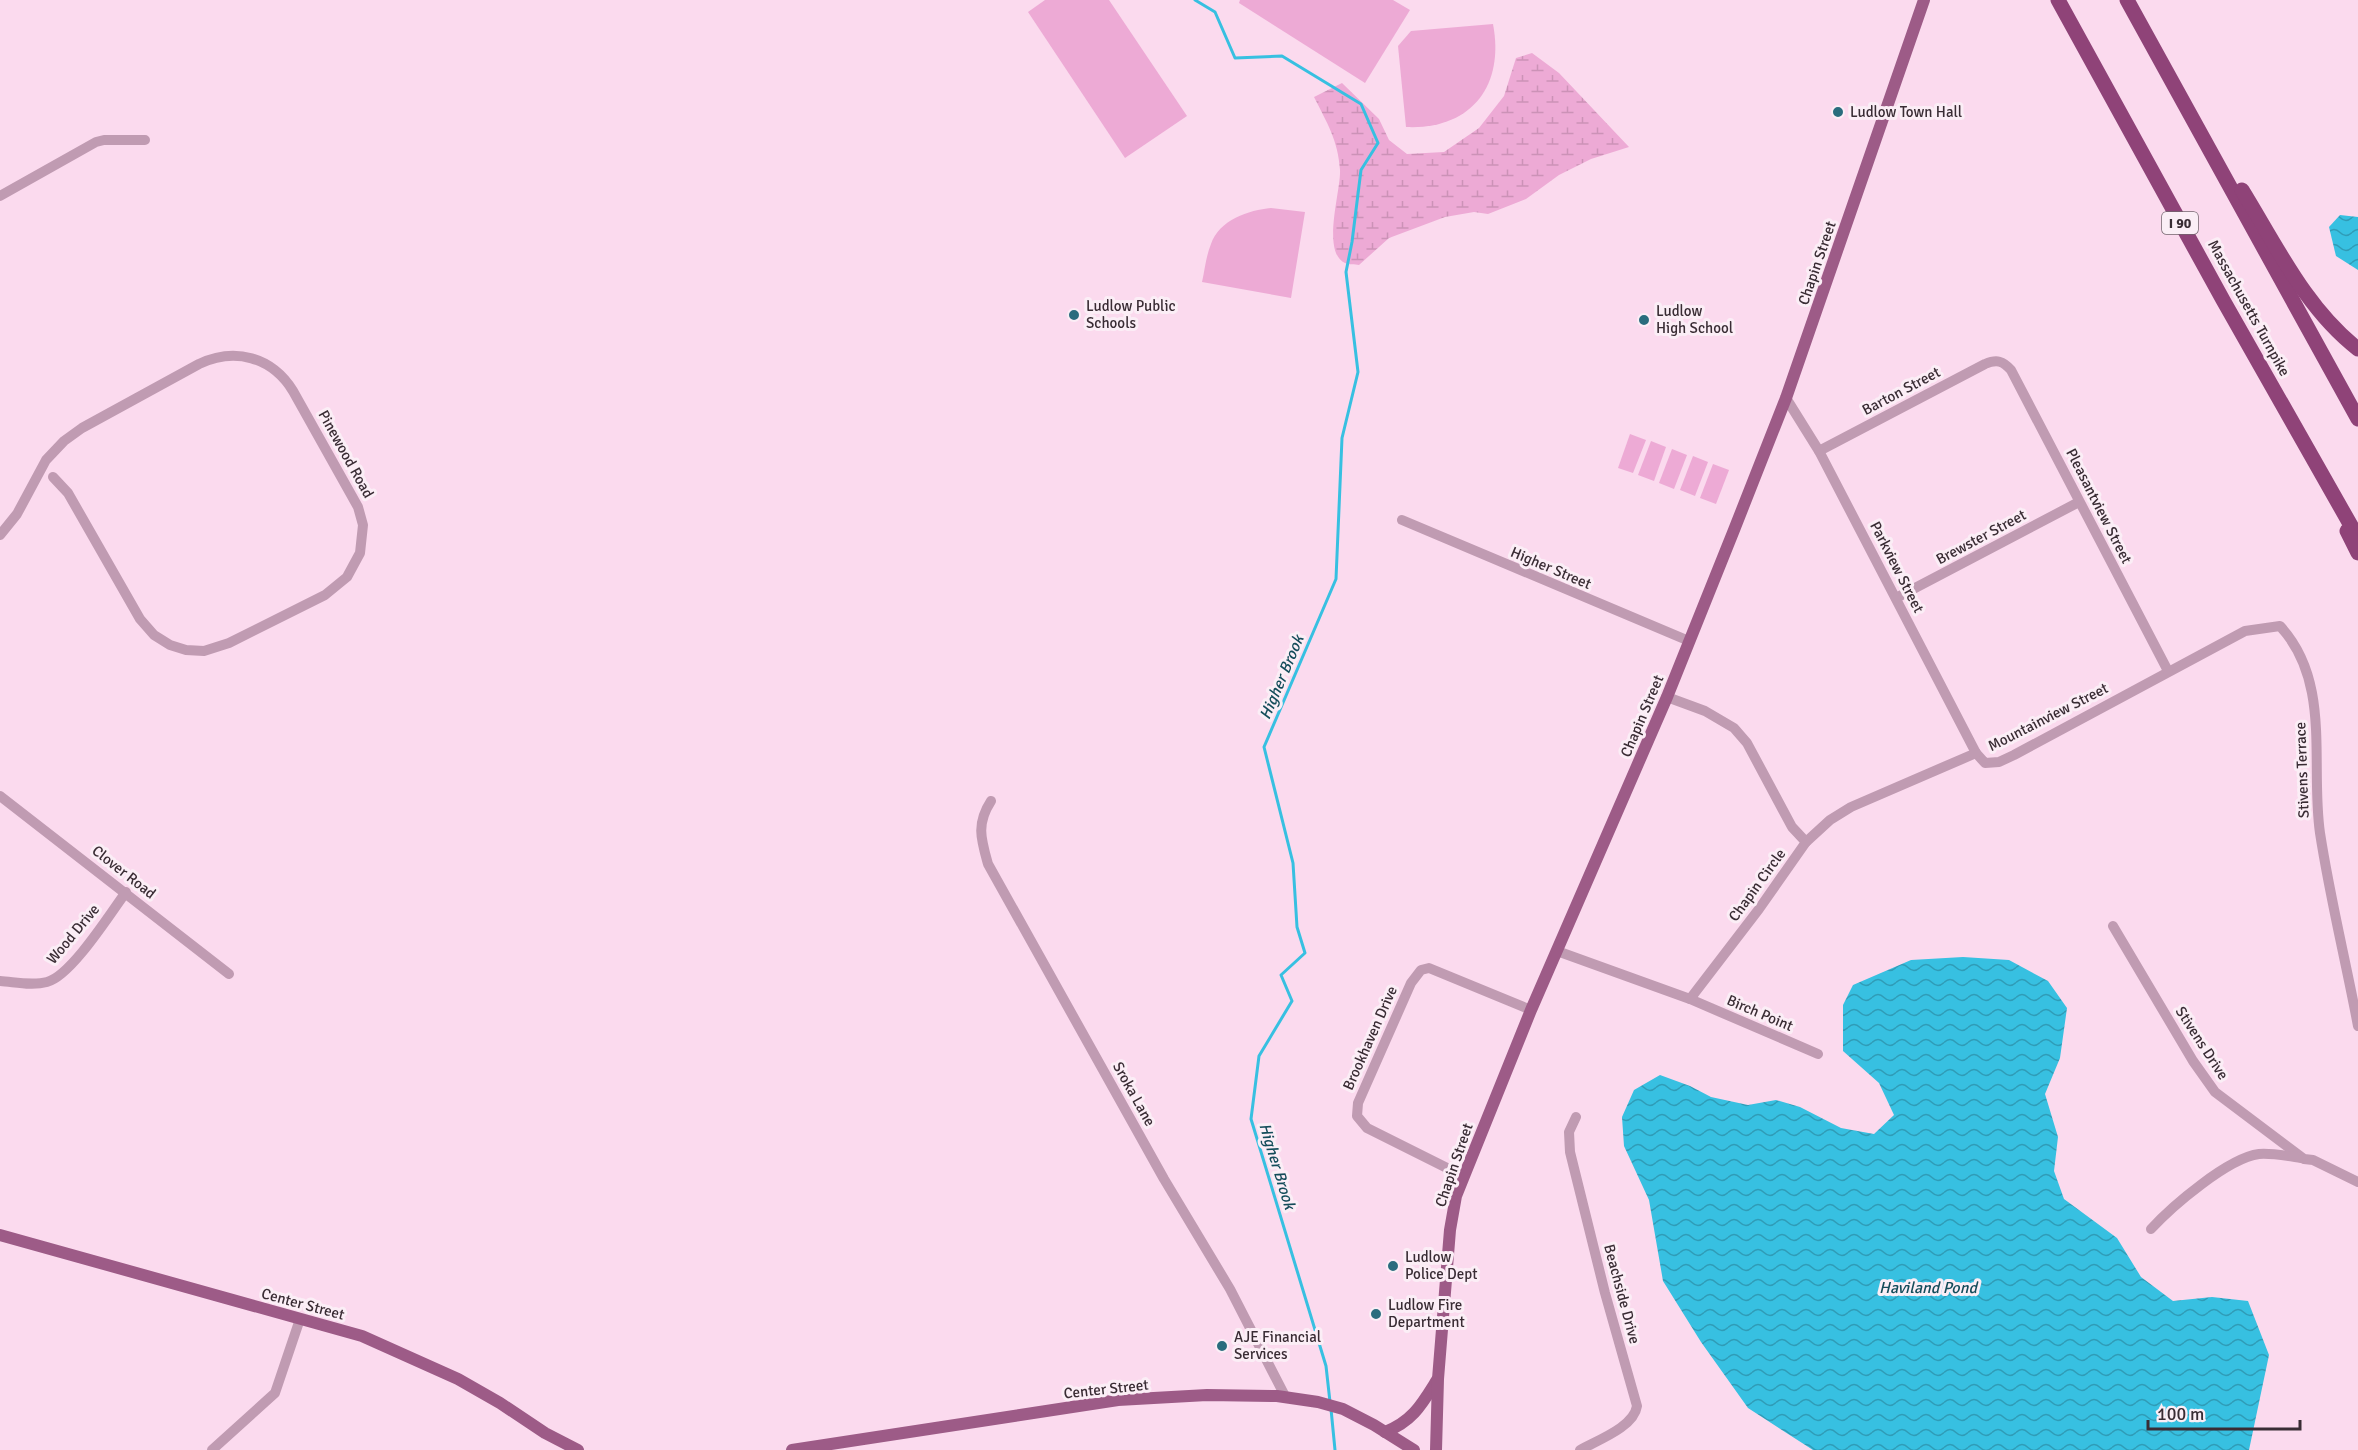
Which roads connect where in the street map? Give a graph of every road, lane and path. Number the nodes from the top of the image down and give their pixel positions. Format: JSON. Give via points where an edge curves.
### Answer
{"nodes":[{"id":1,"x":1924,"y":0,"type":"edge"},
{"id":2,"x":2058,"y":0,"type":"edge"},
{"id":3,"x":2127,"y":0,"type":"edge"},
{"id":4,"x":2149,"y":40,"type":"junction"},
{"id":5,"x":145,"y":140,"type":"dead end"},
{"id":6,"x":0,"y":196,"type":"edge"},
{"id":7,"x":2358,"y":349,"type":"edge"},
{"id":8,"x":1997,"y":361,"type":"joint"},
{"id":9,"x":1786,"y":398,"type":"junction"},
{"id":10,"x":2358,"y":419,"type":"edge"},
{"id":11,"x":2305,"y":445,"type":"junction"},
{"id":12,"x":1819,"y":451,"type":"junction"},
{"id":13,"x":52,"y":477,"type":"dead end"},
{"id":14,"x":2079,"y":501,"type":"junction"},
{"id":15,"x":1402,"y":520,"type":"dead end"},
{"id":16,"x":0,"y":535,"type":"edge"},
{"id":17,"x":2358,"y":538,"type":"edge"},
{"id":18,"x":2358,"y":553,"type":"edge"},
{"id":19,"x":1896,"y":598,"type":"junction"},
{"id":20,"x":2244,"y":632,"type":"joint"},
{"id":21,"x":1689,"y":641,"type":"junction"},
{"id":22,"x":2168,"y":671,"type":"junction"},
{"id":23,"x":1666,"y":697,"type":"junction"},
{"id":24,"x":1976,"y":753,"type":"junction"},
{"id":25,"x":0,"y":796,"type":"edge"},
{"id":26,"x":991,"y":801,"type":"dead end"},
{"id":27,"x":1806,"y":842,"type":"junction"},
{"id":28,"x":126,"y":892,"type":"junction"},
{"id":29,"x":2113,"y":926,"type":"dead end"},
{"id":30,"x":1557,"y":951,"type":"junction"},
{"id":31,"x":229,"y":974,"type":"dead end"},
{"id":32,"x":0,"y":981,"type":"edge"},
{"id":33,"x":1690,"y":999,"type":"junction"},
{"id":34,"x":1531,"y":1010,"type":"junction"},
{"id":35,"x":2358,"y":1026,"type":"edge"},
{"id":36,"x":1818,"y":1054,"type":"dead end"},
{"id":37,"x":1576,"y":1117,"type":"dead end"},
{"id":38,"x":2304,"y":1159,"type":"junction"},
{"id":39,"x":1463,"y":1176,"type":"junction"},
{"id":40,"x":2358,"y":1182,"type":"edge"},
{"id":41,"x":2151,"y":1229,"type":"dead end"},
{"id":42,"x":0,"y":1235,"type":"edge"},
{"id":43,"x":300,"y":1319,"type":"junction"},
{"id":44,"x":1438,"y":1379,"type":"junction"},
{"id":45,"x":1285,"y":1396,"type":"junction"},
{"id":46,"x":1385,"y":1432,"type":"junction"},
{"id":47,"x":212,"y":1450,"type":"edge"},
{"id":48,"x":578,"y":1450,"type":"edge"},
{"id":49,"x":792,"y":1450,"type":"edge"},
{"id":50,"x":1414,"y":1450,"type":"edge"},
{"id":51,"x":1436,"y":1450,"type":"edge"},
{"id":52,"x":1580,"y":1450,"type":"edge"}],
"edges":[{"from":1,"to":9,"type":"main road","name":"Chapin Street"},
{"from":2,"to":11,"type":"highway","name":"Massachusetts Turnpike","number":"I 90"},
{"from":3,"to":4,"type":"highway"},
{"from":4,"to":7,"type":"highway","via":[[2308,296]]},
{"from":4,"to":10,"type":"highway"},
{"from":5,"to":6,"type":"street","via":[[96,142]]},
{"from":8,"to":12,"type":"street","name":"Barton Street"},
{"from":8,"to":14,"type":"street","name":"Pleasantview Street","via":[[2012,370]]},
{"from":9,"to":12,"type":"street","name":"Parkview Street"},
{"from":9,"to":21,"type":"main road","name":"Chapin Street"},
{"from":11,"to":17,"type":"highway","name":"Massachusetts Turnpike","number":"I 90"},
{"from":11,"to":18,"type":"highway"},
{"from":12,"to":19,"type":"street","name":"Parkview Street"},
{"from":13,"to":16,"type":"street","name":"Pinewood Road","via":[[68,493],[140,619],[154,635],[178,648],[195,651],[221,647],[325,595],[347,577],[360,553],[363,525],[358,507],[293,391],[268,365],[234,355],[199,364],[64,441],[46,460],[17,514]]},
{"from":14,"to":19,"type":"street","name":"Brewster Street"},
{"from":14,"to":22,"type":"street","name":"Pleasantview Street"},
{"from":15,"to":21,"type":"street","name":"Higher Street"},
{"from":19,"to":24,"type":"street","name":"Parkview Street"},
{"from":20,"to":22,"type":"street","name":"Mountainview Street"},
{"from":20,"to":35,"type":"street","name":"Stivens Terrace","via":[[2280,626],[2298,651],[2313,696],[2318,814]]},
{"from":21,"to":23,"type":"main road","name":"Chapin Street"},
{"from":22,"to":24,"type":"street","name":"Mountainview Street","via":[[1999,762],[1985,763]]},
{"from":23,"to":27,"type":"street","name":"Chapin Circle","via":[[1705,711],[1734,728],[1747,743],[1792,826]]},
{"from":23,"to":30,"type":"main road","name":"Chapin Street"},
{"from":24,"to":27,"type":"street","name":"Mountainview Street","via":[[1851,807]]},
{"from":25,"to":28,"type":"street","name":"Clover Road"},
{"from":26,"to":45,"type":"street","name":"Sroka Lane","via":[[980,828],[988,864],[1164,1179],[1233,1294]]},
{"from":27,"to":33,"type":"street","name":"Chapin Circle"},
{"from":28,"to":31,"type":"street","name":"Clover Road"},
{"from":28,"to":32,"type":"street","name":"Wood Drive","via":[[59,976],[36,984]]},
{"from":29,"to":38,"type":"street","name":"Stivens Drive","via":[[2215,1092]]},
{"from":30,"to":33,"type":"street"},
{"from":30,"to":34,"type":"main road","name":"Chapin Street"},
{"from":33,"to":36,"type":"street","name":"Birch Point"},
{"from":34,"to":39,"type":"main road","name":"Chapin Street"},
{"from":34,"to":39,"type":"street","name":"Brookhaven Drive","via":[[1430,968],[1420,970],[1409,986],[1359,1101],[1357,1116],[1364,1126]]},
{"from":37,"to":52,"type":"street","name":"Beachside Drive","via":[[1569,1132],[1570,1152],[1637,1406],[1627,1425]]},
{"from":38,"to":40,"type":"street","name":"Stivens Drive"},
{"from":38,"to":41,"type":"street","via":[[2258,1154],[2238,1161],[2176,1205]]},
{"from":39,"to":44,"type":"main road","name":"Chapin Street","via":[[1452,1214]]},
{"from":42,"to":43,"type":"main road","name":"Center Street"},
{"from":43,"to":47,"type":"street","via":[[275,1394]]},
{"from":43,"to":48,"type":"main road","name":"Center Street","via":[[362,1336],[417,1359]]},
{"from":44,"to":46,"type":"main road","via":[[1418,1411]]},
{"from":44,"to":51,"type":"main road","name":"Chapin Street"},
{"from":45,"to":46,"type":"main road","name":"Center Street","via":[[1336,1407]]},
{"from":45,"to":49,"type":"main road","name":"Center Street","via":[[1118,1400]]},
{"from":46,"to":50,"type":"main road","name":"Center Street"}]}
